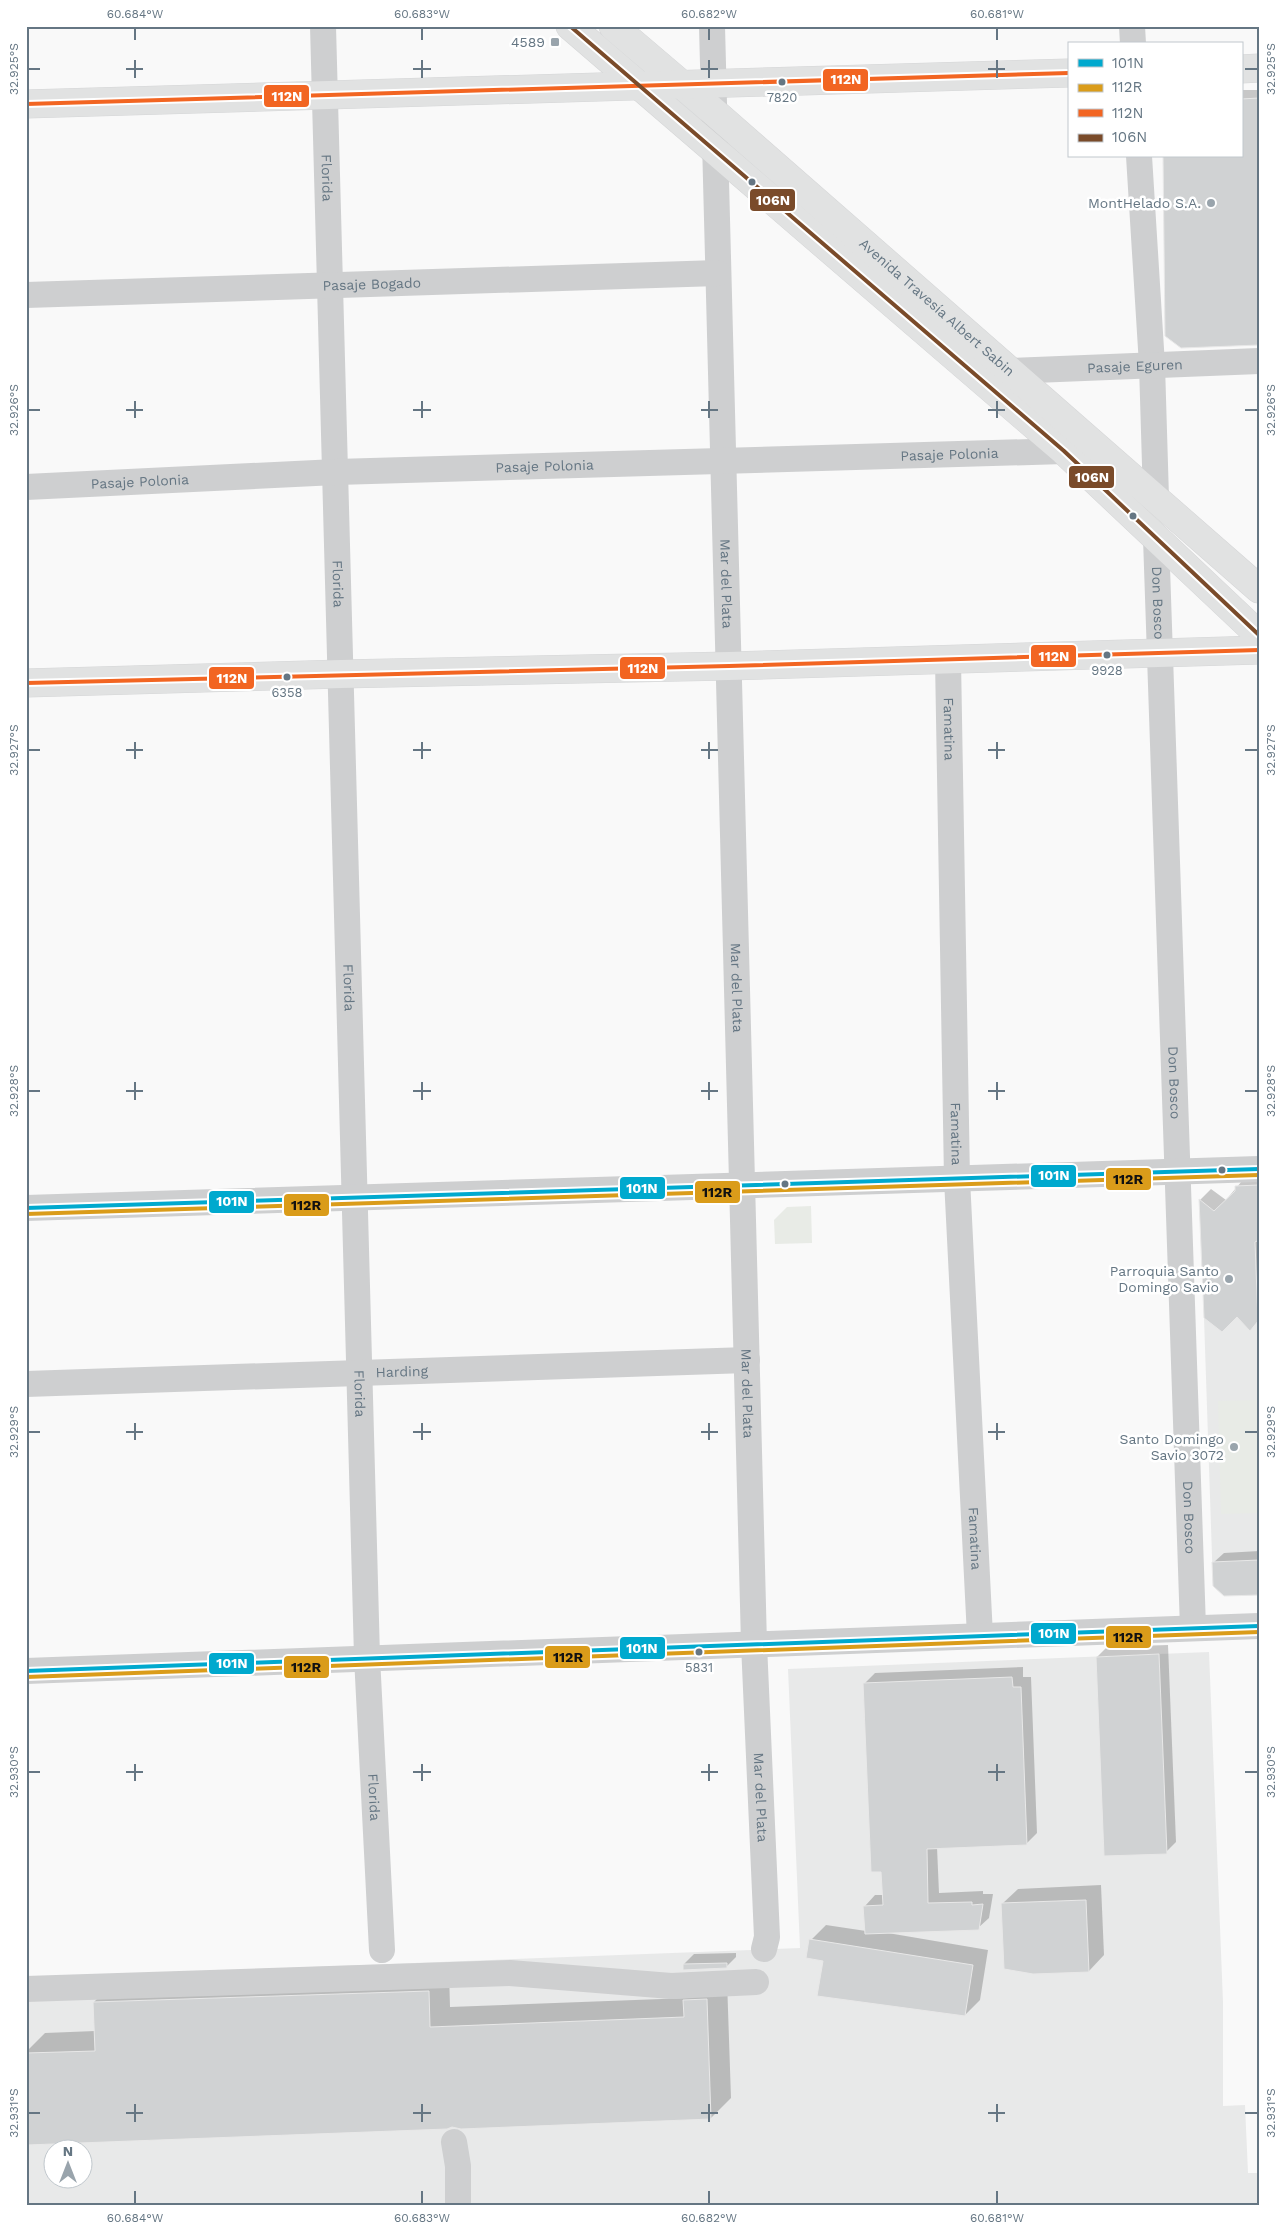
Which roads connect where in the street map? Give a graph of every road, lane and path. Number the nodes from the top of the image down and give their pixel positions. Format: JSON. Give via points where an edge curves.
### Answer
{"nodes":[{"id":1,"x":323,"y":26,"type":"edge"},
{"id":2,"x":570,"y":26,"type":"edge"},
{"id":3,"x":613,"y":26,"type":"edge"},
{"id":4,"x":712,"y":26,"type":"edge"},
{"id":5,"x":1132,"y":26,"type":"edge"},
{"id":6,"x":1133,"y":42,"type":"edge"},
{"id":7,"x":1242,"y":68,"type":"edge"},
{"id":8,"x":1259,"y":68,"type":"edge"},
{"id":9,"x":1068,"y":73,"type":"edge"},
{"id":10,"x":682,"y":86,"type":"junction"},
{"id":11,"x":642,"y":87,"type":"junction"},
{"id":12,"x":325,"y":95,"type":"junction"},
{"id":13,"x":714,"y":99,"type":"junction"},
{"id":14,"x":26,"y":104,"type":"edge"},
{"id":15,"x":715,"y":149,"type":"junction"},
{"id":16,"x":1139,"y":158,"type":"edge"},
{"id":17,"x":718,"y":273,"type":"junction"},
{"id":18,"x":330,"y":284,"type":"junction"},
{"id":19,"x":26,"y":295,"type":"edge"},
{"id":20,"x":1259,"y":361,"type":"edge"},
{"id":21,"x":1152,"y":365,"type":"junction"},
{"id":22,"x":1010,"y":371,"type":"junction"},
{"id":23,"x":1064,"y":451,"type":"junction"},
{"id":24,"x":723,"y":461,"type":"junction"},
{"id":25,"x":336,"y":472,"type":"junction"},
{"id":26,"x":26,"y":487,"type":"edge"},
{"id":27,"x":1156,"y":498,"type":"junction"},
{"id":28,"x":1156,"y":538,"type":"junction"},
{"id":29,"x":1259,"y":589,"type":"edge"},
{"id":30,"x":1259,"y":636,"type":"edge"},
{"id":31,"x":1259,"y":650,"type":"edge"},
{"id":32,"x":1160,"y":653,"type":"junction"},
{"id":33,"x":948,"y":660,"type":"junction"},
{"id":34,"x":729,"y":666,"type":"junction"},
{"id":35,"x":341,"y":674,"type":"junction"},
{"id":36,"x":26,"y":683,"type":"edge"},
{"id":37,"x":1259,"y":1169,"type":"edge"},
{"id":38,"x":1177,"y":1171,"type":"junction"},
{"id":39,"x":957,"y":1179,"type":"junction"},
{"id":40,"x":742,"y":1185,"type":"junction"},
{"id":41,"x":355,"y":1196,"type":"junction"},
{"id":42,"x":26,"y":1208,"type":"edge"},
{"id":43,"x":747,"y":1360,"type":"junction"},
{"id":44,"x":360,"y":1371,"type":"junction"},
{"id":45,"x":26,"y":1384,"type":"edge"},
{"id":46,"x":1259,"y":1626,"type":"edge"},
{"id":47,"x":1193,"y":1628,"type":"junction"},
{"id":48,"x":980,"y":1636,"type":"junction"},
{"id":49,"x":754,"y":1644,"type":"junction"},
{"id":50,"x":367,"y":1657,"type":"junction"},
{"id":51,"x":26,"y":1671,"type":"edge"},
{"id":52,"x":764,"y":1949,"type":"dead end"},
{"id":53,"x":382,"y":1950,"type":"dead end"},
{"id":54,"x":756,"y":1982,"type":"dead end"},
{"id":55,"x":26,"y":1989,"type":"edge"},
{"id":56,"x":454,"y":2142,"type":"dead end"},
{"id":57,"x":458,"y":2205,"type":"edge"}],
"edges":[{"from":1,"to":12,"type":"street","name":"Florida"},
{"from":2,"to":11,"type":"main road","name":"Avenida Travesía Albert Sabin"},
{"from":3,"to":10,"type":"main road"},
{"from":4,"to":13,"type":"street","name":"Mar del Plata"},
{"from":5,"to":6,"type":"street"},
{"from":7,"to":8,"type":"main road"},
{"from":9,"to":13,"type":"main road"},
{"from":10,"to":11,"type":"main road"},
{"from":10,"to":13,"type":"main road"},
{"from":11,"to":12,"type":"main road"},
{"from":11,"to":15,"type":"main road","name":"Avenida Travesía Albert Sabin"},
{"from":12,"to":14,"type":"main road"},
{"from":12,"to":18,"type":"street","name":"Florida"},
{"from":13,"to":15,"type":"street","name":"Mar del Plata"},
{"from":13,"to":22,"type":"main road","name":"Avenida Travesía Albert Sabin"},
{"from":15,"to":17,"type":"street","name":"Mar del Plata"},
{"from":15,"to":23,"type":"main road","name":"Avenida Travesía Albert Sabin"},
{"from":16,"to":21,"type":"street"},
{"from":17,"to":18,"type":"street","name":"Pasaje Bogado"},
{"from":17,"to":24,"type":"street","name":"Mar del Plata"},
{"from":18,"to":19,"type":"street","name":"Pasaje Bogado"},
{"from":18,"to":25,"type":"street","name":"Florida"},
{"from":20,"to":21,"type":"street","name":"Pasaje Eguren"},
{"from":21,"to":22,"type":"street","name":"Pasaje Eguren"},
{"from":21,"to":27,"type":"street"},
{"from":22,"to":27,"type":"main road","name":"Avenida Travesía Albert Sabin"},
{"from":23,"to":24,"type":"street","name":"Pasaje Polonia"},
{"from":23,"to":28,"type":"main road","name":"Avenida Travesía Albert Sabin"},
{"from":24,"to":25,"type":"street","name":"Pasaje Polonia"},
{"from":24,"to":34,"type":"street","name":"Mar del Plata"},
{"from":25,"to":26,"type":"street","name":"Pasaje Polonia"},
{"from":25,"to":35,"type":"street","name":"Florida"},
{"from":27,"to":29,"type":"main road","name":"Avenida Travesía Albert Sabin"},
{"from":28,"to":30,"type":"main road","name":"Avenida Travesía Albert Sabin"},
{"from":28,"to":32,"type":"street","name":"Don Bosco"},
{"from":31,"to":32,"type":"main road"},
{"from":32,"to":33,"type":"main road"},
{"from":32,"to":38,"type":"street","name":"Don Bosco"},
{"from":33,"to":34,"type":"main road"},
{"from":33,"to":39,"type":"street","name":"Famatina"},
{"from":34,"to":35,"type":"main road"},
{"from":34,"to":40,"type":"street","name":"Mar del Plata"},
{"from":35,"to":36,"type":"main road"},
{"from":35,"to":41,"type":"street","name":"Florida"},
{"from":37,"to":38,"type":"street"},
{"from":38,"to":39,"type":"street"},
{"from":38,"to":47,"type":"street","name":"Don Bosco"},
{"from":39,"to":40,"type":"street"},
{"from":39,"to":48,"type":"street","name":"Famatina"},
{"from":40,"to":41,"type":"street"},
{"from":40,"to":43,"type":"street","name":"Mar del Plata"},
{"from":41,"to":42,"type":"street"},
{"from":41,"to":44,"type":"street","name":"Florida"},
{"from":43,"to":44,"type":"street","name":"Harding"},
{"from":43,"to":49,"type":"street","name":"Mar del Plata"},
{"from":44,"to":45,"type":"street","name":"Harding"},
{"from":44,"to":50,"type":"street","name":"Florida"},
{"from":46,"to":47,"type":"street"},
{"from":47,"to":48,"type":"street"},
{"from":48,"to":49,"type":"street"},
{"from":49,"to":50,"type":"street"},
{"from":49,"to":52,"type":"street","name":"Mar del Plata","via":[[767,1937]]},
{"from":50,"to":51,"type":"street"},
{"from":50,"to":53,"type":"street","name":"Florida"},
{"from":54,"to":55,"type":"street","via":[[671,1986],[510,1973]]},
{"from":56,"to":57,"type":"street"}]}
